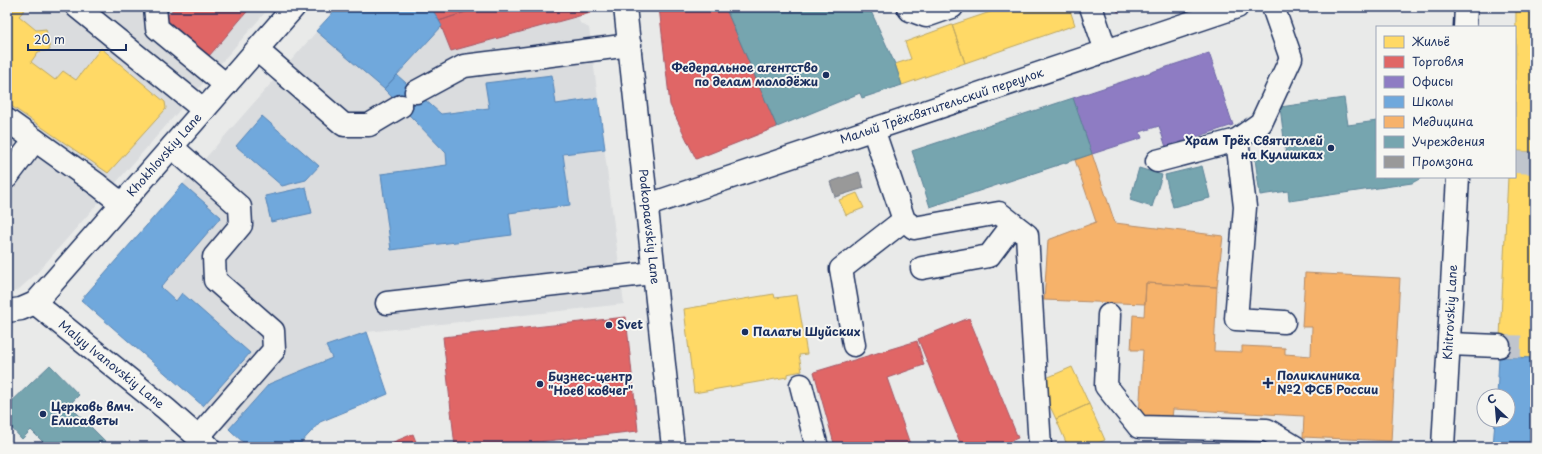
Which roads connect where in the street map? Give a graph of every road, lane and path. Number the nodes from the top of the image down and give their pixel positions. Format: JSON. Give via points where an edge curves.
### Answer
{"nodes":[{"id":1,"x":77,"y":7,"type":"edge"},
{"id":2,"x":154,"y":7,"type":"edge"},
{"id":3,"x":294,"y":7,"type":"edge"},
{"id":4,"x":625,"y":7,"type":"edge"},
{"id":5,"x":908,"y":7,"type":"edge"},
{"id":6,"x":952,"y":7,"type":"edge"},
{"id":7,"x":1091,"y":7,"type":"edge"},
{"id":8,"x":1237,"y":7,"type":"edge"},
{"id":9,"x":1273,"y":7,"type":"edge"},
{"id":10,"x":1466,"y":7,"type":"edge"},
{"id":11,"x":1465,"y":26,"type":"edge"},
{"id":12,"x":630,"y":45,"type":"junction"},
{"id":13,"x":257,"y":50,"type":"junction"},
{"id":14,"x":1106,"y":51,"type":"junction"},
{"id":15,"x":226,"y":85,"type":"junction"},
{"id":16,"x":204,"y":110,"type":"junction"},
{"id":17,"x":7,"y":120,"type":"edge"},
{"id":18,"x":873,"y":129,"type":"junction"},
{"id":19,"x":35,"y":140,"type":"junction"},
{"id":20,"x":1237,"y":140,"type":"junction"},
{"id":21,"x":172,"y":147,"type":"junction"},
{"id":22,"x":1157,"y":161,"type":"dead end"},
{"id":23,"x":7,"y":177,"type":"edge"},
{"id":24,"x":1458,"y":178,"type":"edge"},
{"id":25,"x":122,"y":204,"type":"junction"},
{"id":26,"x":648,"y":205,"type":"junction"},
{"id":27,"x":904,"y":220,"type":"junction"},
{"id":28,"x":1013,"y":224,"type":"junction"},
{"id":29,"x":922,"y":268,"type":"dead end"},
{"id":30,"x":653,"y":273,"type":"junction"},
{"id":31,"x":35,"y":303,"type":"junction"},
{"id":32,"x":387,"y":303,"type":"dead end"},
{"id":33,"x":7,"y":311,"type":"edge"},
{"id":34,"x":1109,"y":315,"type":"dead end"},
{"id":35,"x":1284,"y":322,"type":"dead end"},
{"id":36,"x":1449,"y":344,"type":"junction"},
{"id":37,"x":854,"y":345,"type":"dead end"},
{"id":38,"x":1499,"y":346,"type":"tunnel mouth"},
{"id":39,"x":801,"y":385,"type":"dead end"},
{"id":40,"x":203,"y":442,"type":"edge"},
{"id":41,"x":673,"y":447,"type":"edge"},
{"id":42,"x":817,"y":447,"type":"edge"},
{"id":43,"x":1040,"y":447,"type":"edge"},
{"id":44,"x":1296,"y":447,"type":"edge"},
{"id":45,"x":1443,"y":447,"type":"edge"}],
"edges":[{"from":1,"to":16,"type":"street"},
{"from":2,"to":15,"type":"street","via":[[156,28]]},
{"from":3,"to":13,"type":"street","name":"Khokhlovskiy Lane"},
{"from":4,"to":12,"type":"street","name":"Podkopaevskiy Lane"},
{"from":5,"to":6,"type":"street","via":[[926,16]]},
{"from":7,"to":14,"type":"street"},
{"from":8,"to":14,"type":"street","name":"Малый Трёхсвятительский переулок"},
{"from":9,"to":20,"type":"street","via":[[1291,58],[1261,123]]},
{"from":10,"to":11,"type":"street"},
{"from":12,"to":13,"type":"street","via":[[464,66],[369,125],[344,126]]},
{"from":12,"to":26,"type":"street","name":"Podkopaevskiy Lane"},
{"from":13,"to":15,"type":"street","name":"Khokhlovskiy Lane"},
{"from":14,"to":18,"type":"street","name":"Малый Трёхсвятительский переулок"},
{"from":15,"to":16,"type":"street","name":"Khokhlovskiy Lane"},
{"from":16,"to":21,"type":"street","name":"Khokhlovskiy Lane"},
{"from":17,"to":19,"type":"street"},
{"from":18,"to":26,"type":"street","name":"Малый Трёхсвятительский переулок"},
{"from":18,"to":27,"type":"street"},
{"from":19,"to":23,"type":"street"},
{"from":19,"to":25,"type":"street"},
{"from":20,"to":22,"type":"street"},
{"from":20,"to":35,"type":"street","via":[[1245,207],[1236,319]]},
{"from":21,"to":25,"type":"street","name":"Khokhlovskiy Lane"},
{"from":21,"to":40,"type":"street","via":[[240,207],[242,225],[214,257],[215,280],[273,330],[274,350]]},
{"from":24,"to":36,"type":"street","name":"Khitrovskiy Lane"},
{"from":25,"to":31,"type":"street","name":"Khokhlovskiy Lane"},
{"from":26,"to":30,"type":"street","name":"Podkopaevskiy Lane"},
{"from":27,"to":28,"type":"street","via":[[914,228],[999,213]]},
{"from":27,"to":37,"type":"street","via":[[841,268]]},
{"from":28,"to":29,"type":"street","via":[[989,256]]},
{"from":28,"to":43,"type":"street","via":[[1027,235]]},
{"from":30,"to":32,"type":"street"},
{"from":30,"to":41,"type":"street","name":"Podkopaevskiy Lane"},
{"from":31,"to":33,"type":"street"},
{"from":31,"to":40,"type":"street","name":"Malyy Ivanovskiy Lane"},
{"from":34,"to":44,"type":"street","via":[[1106,386],[1139,427],[1267,430]]},
{"from":36,"to":38,"type":"street"},
{"from":36,"to":45,"type":"street","name":"Khitrovskiy Lane"},
{"from":39,"to":42,"type":"street"}]}
